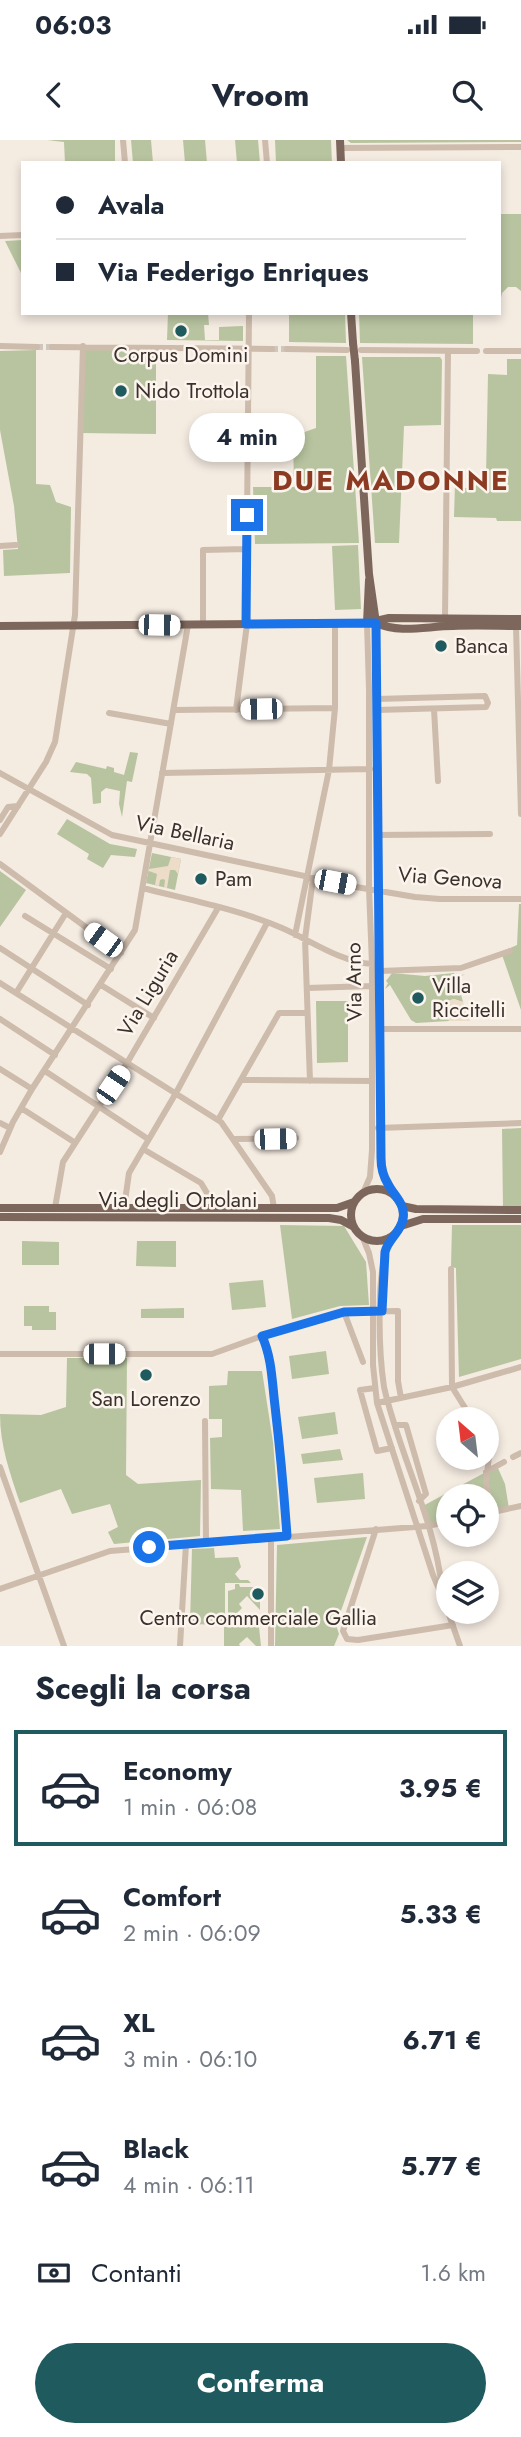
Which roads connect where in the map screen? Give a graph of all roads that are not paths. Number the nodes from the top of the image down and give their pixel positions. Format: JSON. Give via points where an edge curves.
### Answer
{"nodes":[{"id":1,"x":123,"y":140,"type":"edge"},
{"id":2,"x":265,"y":140,"type":"edge"},
{"id":3,"x":340,"y":144,"type":"edge"},
{"id":4,"x":521,"y":148,"type":"edge"},
{"id":5,"x":125,"y":161,"type":"edge"},
{"id":6,"x":267,"y":161,"type":"edge"},
{"id":7,"x":21,"y":235,"type":"edge"},
{"id":8,"x":0,"y":236,"type":"edge"},
{"id":9,"x":249,"y":315,"type":"edge"},
{"id":10,"x":351,"y":315,"type":"edge"},
{"id":11,"x":0,"y":346,"type":"edge"},
{"id":12,"x":83,"y":346,"type":"junction"},
{"id":13,"x":350,"y":346,"type":"junction"},
{"id":14,"x":37,"y":347,"type":"tunnel mouth"},
{"id":15,"x":52,"y":347,"type":"tunnel mouth"},
{"id":16,"x":249,"y":349,"type":"junction"},
{"id":17,"x":272,"y":349,"type":"tunnel mouth"},
{"id":18,"x":287,"y":349,"type":"tunnel mouth"},
{"id":19,"x":361,"y":350,"type":"dead end"},
{"id":20,"x":448,"y":351,"type":"junction"},
{"id":21,"x":477,"y":351,"type":"dead end"},
{"id":22,"x":486,"y":351,"type":"dead end"},
{"id":23,"x":521,"y":352,"type":"edge"},
{"id":24,"x":16,"y":545,"type":"dead end"},
{"id":25,"x":0,"y":546,"type":"edge"},
{"id":26,"x":246,"y":548,"type":"junction"},
{"id":27,"x":447,"y":622,"type":"junction"},
{"id":28,"x":335,"y":623,"type":"junction"},
{"id":29,"x":371,"y":623,"type":"junction"},
{"id":30,"x":519,"y":623,"type":"edge"},
{"id":31,"x":246,"y":624,"type":"junction"},
{"id":32,"x":188,"y":625,"type":"junction"},
{"id":33,"x":203,"y":625,"type":"junction"},
{"id":34,"x":0,"y":626,"type":"edge"},
{"id":35,"x":73,"y":626,"type":"junction"},
{"id":36,"x":376,"y":699,"type":"junction"},
{"id":37,"x":335,"y":708,"type":"junction"},
{"id":38,"x":434,"y":709,"type":"junction"},
{"id":39,"x":174,"y":710,"type":"junction"},
{"id":40,"x":236,"y":710,"type":"junction"},
{"id":41,"x":376,"y":710,"type":"junction"},
{"id":42,"x":109,"y":713,"type":"dead end"},
{"id":43,"x":171,"y":724,"type":"junction"},
{"id":44,"x":372,"y":769,"type":"junction"},
{"id":45,"x":329,"y":770,"type":"junction"},
{"id":46,"x":0,"y":772,"type":"edge"},
{"id":47,"x":162,"y":773,"type":"junction"},
{"id":48,"x":438,"y":781,"type":"dead end"},
{"id":49,"x":29,"y":787,"type":"junction"},
{"id":50,"x":18,"y":806,"type":"junction"},
{"id":51,"x":521,"y":814,"type":"edge"},
{"id":52,"x":0,"y":820,"type":"edge"},
{"id":53,"x":0,"y":834,"type":"edge"},
{"id":54,"x":490,"y":834,"type":"dead end"},
{"id":55,"x":377,"y":835,"type":"junction"},
{"id":56,"x":150,"y":844,"type":"junction"},
{"id":57,"x":0,"y":864,"type":"edge"},
{"id":58,"x":310,"y":877,"type":"junction"},
{"id":59,"x":143,"y":887,"type":"junction"},
{"id":60,"x":369,"y":888,"type":"junction"},
{"id":61,"x":377,"y":890,"type":"junction"},
{"id":62,"x":521,"y":900,"type":"edge"},
{"id":63,"x":218,"y":908,"type":"junction"},
{"id":64,"x":66,"y":913,"type":"junction"},
{"id":65,"x":25,"y":916,"type":"dead end"},
{"id":66,"x":267,"y":923,"type":"junction"},
{"id":67,"x":54,"y":933,"type":"junction"},
{"id":68,"x":295,"y":935,"type":"junction"},
{"id":69,"x":305,"y":939,"type":"junction"},
{"id":70,"x":0,"y":948,"type":"edge"},
{"id":71,"x":510,"y":951,"type":"dead end"},
{"id":72,"x":121,"y":953,"type":"junction"},
{"id":73,"x":372,"y":964,"type":"junction"},
{"id":74,"x":31,"y":968,"type":"junction"},
{"id":75,"x":111,"y":969,"type":"junction"},
{"id":76,"x":380,"y":971,"type":"junction"},
{"id":77,"x":0,"y":983,"type":"edge"},
{"id":78,"x":101,"y":985,"type":"junction"},
{"id":79,"x":372,"y":986,"type":"junction"},
{"id":80,"x":307,"y":988,"type":"junction"},
{"id":81,"x":16,"y":993,"type":"junction"},
{"id":82,"x":88,"y":1006,"type":"junction"},
{"id":83,"x":307,"y":1013,"type":"junction"},
{"id":84,"x":154,"y":1018,"type":"junction"},
{"id":85,"x":0,"y":1019,"type":"edge"},
{"id":86,"x":72,"y":1029,"type":"junction"},
{"id":87,"x":380,"y":1029,"type":"junction"},
{"id":88,"x":521,"y":1029,"type":"edge"},
{"id":89,"x":55,"y":1055,"type":"junction"},
{"id":90,"x":127,"y":1063,"type":"junction"},
{"id":91,"x":0,"y":1069,"type":"edge"},
{"id":92,"x":45,"y":1070,"type":"junction"},
{"id":93,"x":240,"y":1080,"type":"junction"},
{"id":94,"x":310,"y":1081,"type":"junction"},
{"id":95,"x":372,"y":1081,"type":"junction"},
{"id":96,"x":32,"y":1089,"type":"junction"},
{"id":97,"x":176,"y":1093,"type":"junction"},
{"id":98,"x":98,"y":1107,"type":"junction"},
{"id":99,"x":21,"y":1108,"type":"junction"},
{"id":100,"x":218,"y":1120,"type":"junction"},
{"id":101,"x":0,"y":1123,"type":"edge"},
{"id":102,"x":521,"y":1124,"type":"edge"},
{"id":103,"x":10,"y":1128,"type":"junction"},
{"id":104,"x":372,"y":1128,"type":"junction"},
{"id":105,"x":381,"y":1128,"type":"junction"},
{"id":106,"x":296,"y":1138,"type":"dead end"},
{"id":107,"x":148,"y":1139,"type":"junction"},
{"id":108,"x":234,"y":1139,"type":"junction"},
{"id":109,"x":74,"y":1142,"type":"junction"},
{"id":110,"x":143,"y":1149,"type":"junction"},
{"id":111,"x":0,"y":1152,"type":"edge"},
{"id":112,"x":363,"y":1193,"type":"junction"},
{"id":113,"x":394,"y":1195,"type":"junction"},
{"id":114,"x":354,"y":1202,"type":"junction"},
{"id":115,"x":402,"y":1206,"type":"junction"},
{"id":116,"x":0,"y":1208,"type":"edge"},
{"id":117,"x":55,"y":1208,"type":"junction"},
{"id":118,"x":124,"y":1208,"type":"junction"},
{"id":119,"x":216,"y":1208,"type":"junction"},
{"id":120,"x":274,"y":1208,"type":"junction"},
{"id":121,"x":521,"y":1210,"type":"edge"},
{"id":122,"x":0,"y":1217,"type":"edge"},
{"id":123,"x":521,"y":1219,"type":"edge"},
{"id":124,"x":401,"y":1226,"type":"junction"},
{"id":125,"x":354,"y":1227,"type":"junction"},
{"id":126,"x":362,"y":1236,"type":"junction"},
{"id":127,"x":391,"y":1238,"type":"junction"},
{"id":128,"x":451,"y":1269,"type":"dead end"},
{"id":129,"x":373,"y":1311,"type":"junction"},
{"id":130,"x":382,"y":1311,"type":"junction"},
{"id":131,"x":344,"y":1312,"type":"junction"},
{"id":132,"x":262,"y":1336,"type":"junction"},
{"id":133,"x":0,"y":1354,"type":"edge"},
{"id":134,"x":363,"y":1362,"type":"dead end"},
{"id":135,"x":521,"y":1367,"type":"edge"},
{"id":136,"x":452,"y":1387,"type":"junction"},
{"id":137,"x":375,"y":1388,"type":"junction"},
{"id":138,"x":401,"y":1398,"type":"junction"},
{"id":139,"x":387,"y":1401,"type":"junction"},
{"id":140,"x":377,"y":1403,"type":"junction"},
{"id":141,"x":464,"y":1407,"type":"edge"},
{"id":142,"x":205,"y":1421,"type":"dead end"},
{"id":143,"x":392,"y":1448,"type":"junction"},
{"id":144,"x":521,"y":1453,"type":"edge"},
{"id":145,"x":513,"y":1457,"type":"dead end"},
{"id":146,"x":505,"y":1462,"type":"dead end"},
{"id":147,"x":0,"y":1467,"type":"edge"},
{"id":148,"x":486,"y":1472,"type":"joint"},
{"id":149,"x":487,"y":1484,"type":"edge"},
{"id":150,"x":521,"y":1506,"type":"edge"},
{"id":151,"x":499,"y":1511,"type":"edge"},
{"id":152,"x":436,"y":1524,"type":"edge"},
{"id":153,"x":427,"y":1526,"type":"junction"},
{"id":154,"x":418,"y":1527,"type":"junction"},
{"id":155,"x":376,"y":1529,"type":"junction"},
{"id":156,"x":287,"y":1536,"type":"junction"},
{"id":157,"x":271,"y":1537,"type":"junction"},
{"id":158,"x":206,"y":1542,"type":"junction"},
{"id":159,"x":186,"y":1544,"type":"junction"},
{"id":160,"x":437,"y":1561,"type":"edge"},
{"id":161,"x":40,"y":1575,"type":"junction"},
{"id":162,"x":436,"y":1581,"type":"edge"},
{"id":163,"x":0,"y":1589,"type":"edge"},
{"id":164,"x":453,"y":1625,"type":"joint"},
{"id":165,"x":64,"y":1646,"type":"edge"},
{"id":166,"x":180,"y":1646,"type":"edge"},
{"id":167,"x":271,"y":1646,"type":"edge"},
{"id":168,"x":460,"y":1646,"type":"edge"}],
"edges":[{"from":1,"to":5,"type":"street"},
{"from":2,"to":6,"type":"street"},
{"from":3,"to":4,"type":"street"},
{"from":7,"to":8,"type":"street"},
{"from":9,"to":16,"type":"street"},
{"from":10,"to":13,"type":"main road"},
{"from":11,"to":14,"type":"street"},
{"from":12,"to":15,"type":"street"},
{"from":12,"to":16,"type":"street"},
{"from":12,"to":35,"type":"street"},
{"from":13,"to":18,"type":"street"},
{"from":13,"to":29,"type":"main road","bridge":true,"via":[[355,361]]},
{"from":16,"to":17,"type":"street"},
{"from":16,"to":26,"type":"street"},
{"from":19,"to":20,"type":"street"},
{"from":20,"to":21,"type":"street"},
{"from":20,"to":27,"type":"street"},
{"from":22,"to":23,"type":"street"},
{"from":24,"to":25,"type":"street"},
{"from":26,"to":31,"type":"street"},
{"from":26,"to":33,"type":"street","via":[[203,550]]},
{"from":27,"to":29,"type":"main road","via":[[389,618]]},
{"from":27,"to":29,"type":"main road","via":[[389,629]]},
{"from":27,"to":30,"type":"main road"},
{"from":28,"to":29,"type":"main road"},
{"from":28,"to":31,"type":"main road"},
{"from":28,"to":37,"type":"street"},
{"from":29,"to":36,"type":"street","name":"Via Arno"},
{"from":29,"to":44,"type":"street","name":"Via Arno"},
{"from":30,"to":51,"type":"street"},
{"from":31,"to":33,"type":"main road"},
{"from":31,"to":40,"type":"street"},
{"from":32,"to":33,"type":"main road"},
{"from":32,"to":35,"type":"main road"},
{"from":32,"to":39,"type":"street"},
{"from":34,"to":35,"type":"main road"},
{"from":35,"to":49,"type":"street","via":[[55,742]]},
{"from":36,"to":38,"type":"street","via":[[485,696],[488,703],[486,707]]},
{"from":36,"to":41,"type":"street","name":"Via Arno"},
{"from":37,"to":40,"type":"street"},
{"from":37,"to":45,"type":"street"},
{"from":38,"to":41,"type":"street"},
{"from":38,"to":48,"type":"street"},
{"from":39,"to":40,"type":"street"},
{"from":39,"to":43,"type":"street"},
{"from":41,"to":44,"type":"street","name":"Via Arno"},
{"from":42,"to":43,"type":"street"},
{"from":43,"to":47,"type":"street"},
{"from":44,"to":45,"type":"street"},
{"from":44,"to":55,"type":"street","name":"Via Arno"},
{"from":44,"to":60,"type":"street","name":"Via Arno"},
{"from":45,"to":47,"type":"street"},
{"from":45,"to":58,"type":"street"},
{"from":46,"to":49,"type":"street","name":"Via Bellaria"},
{"from":47,"to":56,"type":"street"},
{"from":49,"to":50,"type":"street"},
{"from":49,"to":56,"type":"street","name":"Via Bellaria","via":[[102,831]]},
{"from":50,"to":52,"type":"street","via":[[8,807]]},
{"from":50,"to":53,"type":"street"},
{"from":54,"to":55,"type":"street"},
{"from":55,"to":61,"type":"street","name":"Via Arno"},
{"from":56,"to":58,"type":"street","name":"Via Bellaria"},
{"from":56,"to":59,"type":"street"},
{"from":57,"to":64,"type":"street"},
{"from":58,"to":60,"type":"street","name":"Via Bellaria"},
{"from":58,"to":68,"type":"street"},
{"from":58,"to":69,"type":"street"},
{"from":59,"to":63,"type":"street"},
{"from":59,"to":72,"type":"street","via":[[135,930]]},
{"from":60,"to":61,"type":"street","name":"Via Bellaria"},
{"from":60,"to":73,"type":"street","name":"Via Arno"},
{"from":61,"to":62,"type":"street","name":"Via Genova","via":[[440,900]]},
{"from":61,"to":76,"type":"street","name":"Via Arno"},
{"from":63,"to":66,"type":"street"},
{"from":63,"to":84,"type":"street","name":"Via Liguria"},
{"from":64,"to":67,"type":"street"},
{"from":64,"to":72,"type":"street"},
{"from":65,"to":67,"type":"street"},
{"from":66,"to":68,"type":"street"},
{"from":66,"to":97,"type":"street"},
{"from":67,"to":74,"type":"street"},
{"from":67,"to":75,"type":"street"},
{"from":68,"to":69,"type":"street"},
{"from":69,"to":73,"type":"street"},
{"from":69,"to":80,"type":"street"},
{"from":70,"to":74,"type":"street"},
{"from":71,"to":76,"type":"street","via":[[461,968]]},
{"from":72,"to":75,"type":"street"},
{"from":73,"to":79,"type":"street","name":"Via Arno"},
{"from":74,"to":81,"type":"street"},
{"from":74,"to":82,"type":"street"},
{"from":75,"to":78,"type":"street"},
{"from":76,"to":87,"type":"street","name":"Via Arno"},
{"from":77,"to":81,"type":"street"},
{"from":78,"to":82,"type":"street"},
{"from":78,"to":84,"type":"street"},
{"from":79,"to":80,"type":"street"},
{"from":79,"to":95,"type":"street","name":"Via Arno"},
{"from":80,"to":83,"type":"street"},
{"from":81,"to":86,"type":"street"},
{"from":82,"to":86,"type":"street"},
{"from":83,"to":93,"type":"street","via":[[279,1013]]},
{"from":83,"to":94,"type":"street"},
{"from":84,"to":90,"type":"street","name":"Via Liguria"},
{"from":85,"to":89,"type":"street"},
{"from":86,"to":89,"type":"street"},
{"from":86,"to":90,"type":"street"},
{"from":87,"to":88,"type":"street"},
{"from":87,"to":105,"type":"street","name":"Via Arno"},
{"from":89,"to":92,"type":"street"},
{"from":90,"to":97,"type":"street"},
{"from":90,"to":98,"type":"street","name":"Via Liguria"},
{"from":91,"to":96,"type":"street"},
{"from":92,"to":96,"type":"street"},
{"from":92,"to":98,"type":"street"},
{"from":93,"to":94,"type":"street"},
{"from":93,"to":100,"type":"street"},
{"from":94,"to":95,"type":"street"},
{"from":95,"to":104,"type":"street","name":"Via Arno"},
{"from":96,"to":99,"type":"street"},
{"from":97,"to":100,"type":"street"},
{"from":97,"to":107,"type":"street"},
{"from":98,"to":107,"type":"street"},
{"from":98,"to":109,"type":"street","name":"Via Liguria"},
{"from":99,"to":103,"type":"street"},
{"from":99,"to":109,"type":"street"},
{"from":100,"to":108,"type":"street"},
{"from":101,"to":103,"type":"street"},
{"from":102,"to":105,"type":"street"},
{"from":103,"to":111,"type":"street"},
{"from":104,"to":105,"type":"street"},
{"from":104,"to":112,"type":"street","name":"Via Arno","via":[[370,1177]]},
{"from":105,"to":113,"type":"street","name":"Via Arno","via":[[382,1169]]},
{"from":106,"to":108,"type":"street"},
{"from":107,"to":110,"type":"street"},
{"from":108,"to":120,"type":"street","via":[[272,1196]]},
{"from":109,"to":117,"type":"street","name":"Via Liguria","via":[[63,1162]]},
{"from":110,"to":118,"type":"street","via":[[129,1173]]},
{"from":110,"to":119,"type":"street","via":[[201,1183]]},
{"from":112,"to":113,"type":"main road","via":[[382,1189]]},
{"from":112,"to":114,"type":"main road"},
{"from":113,"to":115,"type":"main road"},
{"from":114,"to":120,"type":"main road","name":"Via degli Ortolani","via":[[337,1208]]},
{"from":114,"to":125,"type":"main road"},
{"from":115,"to":121,"type":"main road"},
{"from":115,"to":124,"type":"main road"},
{"from":116,"to":117,"type":"main road","name":"Via degli Ortolani"},
{"from":117,"to":118,"type":"main road","name":"Via degli Ortolani"},
{"from":118,"to":119,"type":"main road","name":"Via degli Ortolani"},
{"from":119,"to":120,"type":"main road","name":"Via degli Ortolani"},
{"from":122,"to":125,"type":"main road","name":"Via degli Ortolani","via":[[328,1218]]},
{"from":123,"to":124,"type":"main road","via":[[423,1219]]},
{"from":124,"to":127,"type":"main road"},
{"from":125,"to":126,"type":"main road"},
{"from":126,"to":127,"type":"main road","via":[[377,1241]]},
{"from":126,"to":129,"type":"street","via":[[371,1260]]},
{"from":127,"to":130,"type":"street","via":[[383,1261]]},
{"from":128,"to":136,"type":"street"},
{"from":129,"to":130,"type":"street"},
{"from":129,"to":131,"type":"street"},
{"from":129,"to":137,"type":"street"},
{"from":130,"to":138,"type":"street","via":[[398,1311]]},
{"from":130,"to":139,"type":"street"},
{"from":131,"to":132,"type":"street"},
{"from":131,"to":134,"type":"street"},
{"from":132,"to":133,"type":"street","via":[[207,1354]]},
{"from":132,"to":156,"type":"street","via":[[271,1370]]},
{"from":135,"to":136,"type":"street"},
{"from":136,"to":138,"type":"street"},
{"from":136,"to":141,"type":"street"},
{"from":137,"to":140,"type":"street"},
{"from":137,"to":143,"type":"street","via":[[360,1390],[377,1451]]},
{"from":138,"to":139,"type":"street"},
{"from":139,"to":140,"type":"street"},
{"from":139,"to":153,"type":"street"},
{"from":140,"to":143,"type":"street"},
{"from":142,"to":158,"type":"street"},
{"from":143,"to":154,"type":"street"},
{"from":144,"to":145,"type":"street"},
{"from":146,"to":148,"type":"street"},
{"from":147,"to":161,"type":"street"},
{"from":148,"to":149,"type":"street"},
{"from":150,"to":151,"type":"street"},
{"from":152,"to":153,"type":"street"},
{"from":153,"to":154,"type":"street"},
{"from":153,"to":160,"type":"street"},
{"from":154,"to":155,"type":"street"},
{"from":154,"to":162,"type":"street"},
{"from":155,"to":156,"type":"street"},
{"from":155,"to":164,"type":"street","via":[[342,1631],[346,1639]]},
{"from":156,"to":157,"type":"street"},
{"from":157,"to":158,"type":"street"},
{"from":157,"to":167,"type":"street"},
{"from":158,"to":159,"type":"street"},
{"from":159,"to":161,"type":"street","via":[[110,1551]]},
{"from":159,"to":166,"type":"street"},
{"from":161,"to":163,"type":"street"},
{"from":161,"to":165,"type":"street"},
{"from":164,"to":168,"type":"street"}]}
